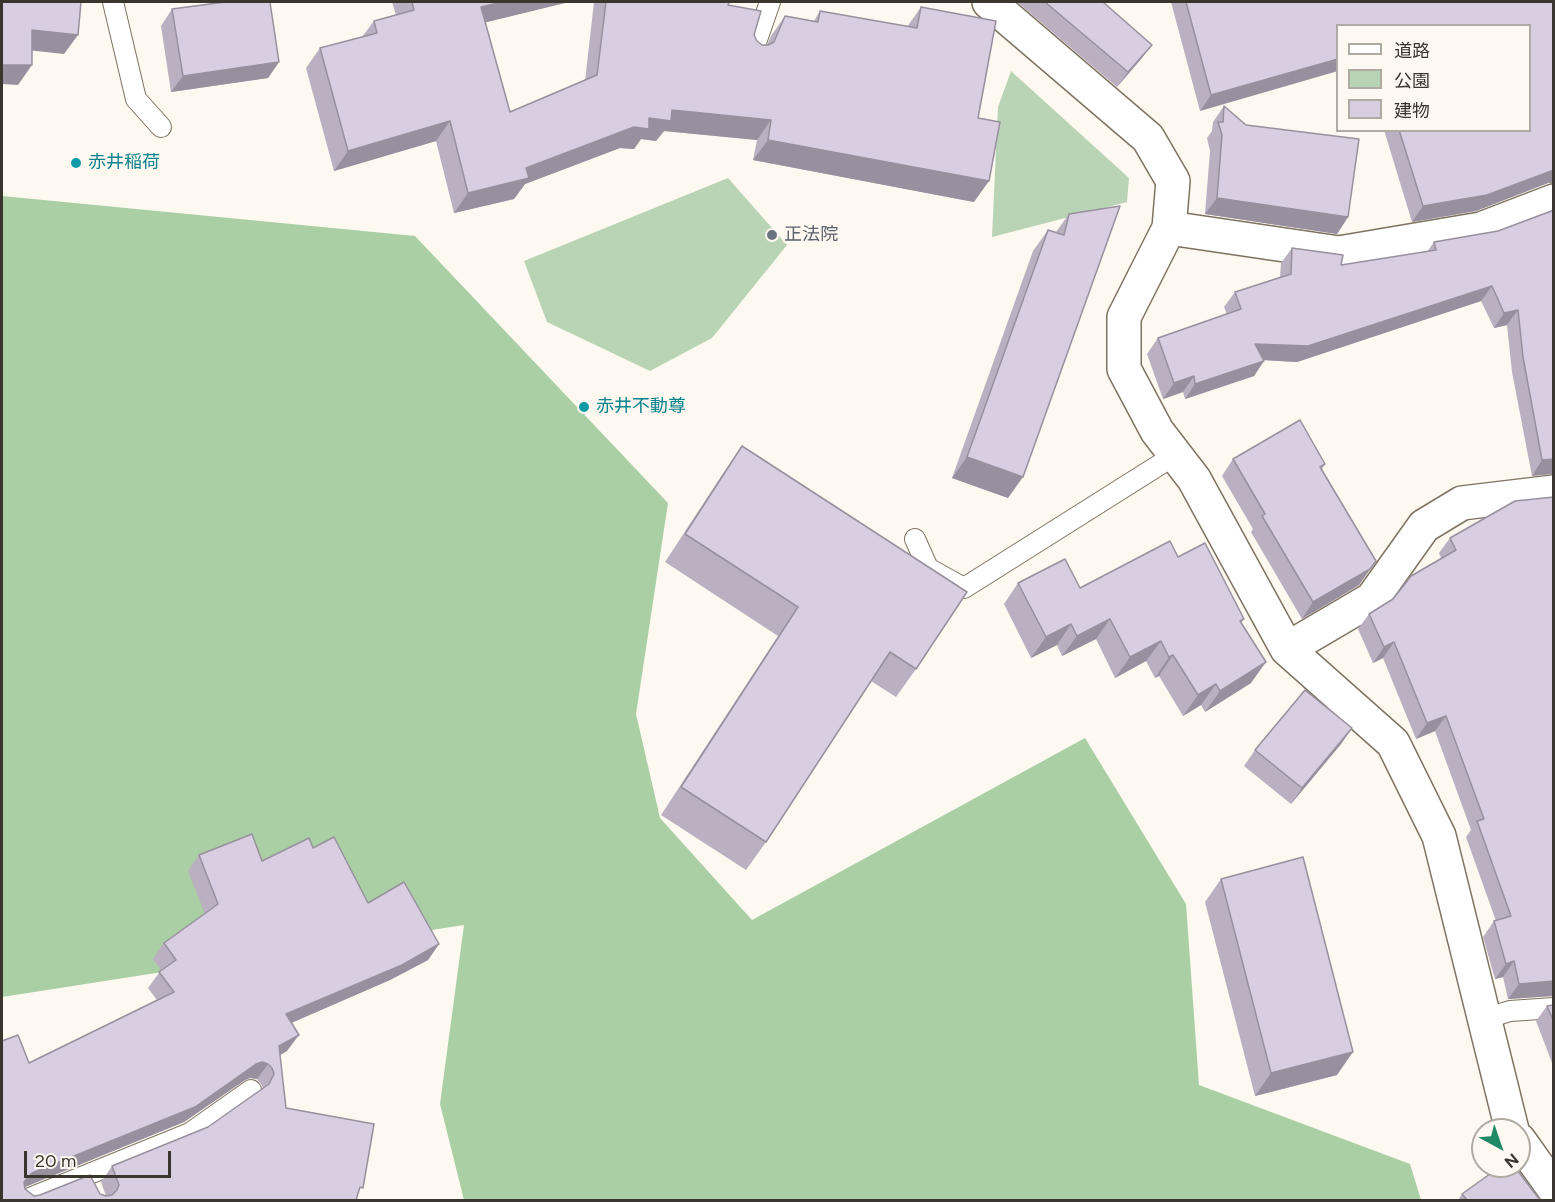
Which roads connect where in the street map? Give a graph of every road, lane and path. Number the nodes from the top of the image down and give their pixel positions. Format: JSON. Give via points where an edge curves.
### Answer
{"nodes":[{"id":1,"x":113,"y":2,"type":"edge"},
{"id":2,"x":770,"y":2,"type":"edge"},
{"id":3,"x":988,"y":2,"type":"edge"},
{"id":4,"x":752,"y":54,"type":"edge"},
{"id":5,"x":161,"y":127,"type":"dead end"},
{"id":6,"x":1554,"y":201,"type":"edge"},
{"id":7,"x":1169,"y":228,"type":"junction"},
{"id":8,"x":1175,"y":455,"type":"junction"},
{"id":9,"x":1554,"y":492,"type":"edge"},
{"id":10,"x":915,"y":539,"type":"dead end"},
{"id":11,"x":1287,"y":648,"type":"junction"},
{"id":12,"x":1554,"y":1008,"type":"edge"},
{"id":13,"x":1484,"y":1019,"type":"junction"},
{"id":14,"x":251,"y":1090,"type":"edge"},
{"id":15,"x":1509,"y":1118,"type":"edge"},
{"id":16,"x":1531,"y":1157,"type":"edge"},
{"id":17,"x":1554,"y":1189,"type":"edge"},
{"id":18,"x":25,"y":1200,"type":"edge"}],
"edges":[{"from":1,"to":5,"type":"lane","via":[[136,99]]},
{"from":2,"to":4,"type":"lane"},
{"from":3,"to":7,"type":"street","via":[[1148,138],[1173,181]]},
{"from":6,"to":7,"type":"street","via":[[1480,229],[1339,253]]},
{"from":7,"to":8,"type":"street","via":[[1124,317],[1124,369],[1156,431]]},
{"from":8,"to":10,"type":"lane","via":[[964,588],[928,568]]},
{"from":8,"to":11,"type":"street","via":[[1194,479]]},
{"from":9,"to":11,"type":"street","via":[[1462,503],[1424,526],[1372,599]]},
{"from":11,"to":13,"type":"street","via":[[1394,743],[1438,836]]},
{"from":12,"to":13,"type":"lane","via":[[1510,1011]]},
{"from":13,"to":15,"type":"street"},
{"from":14,"to":18,"type":"lane","via":[[190,1133],[89,1185]]},
{"from":16,"to":17,"type":"street"}]}
